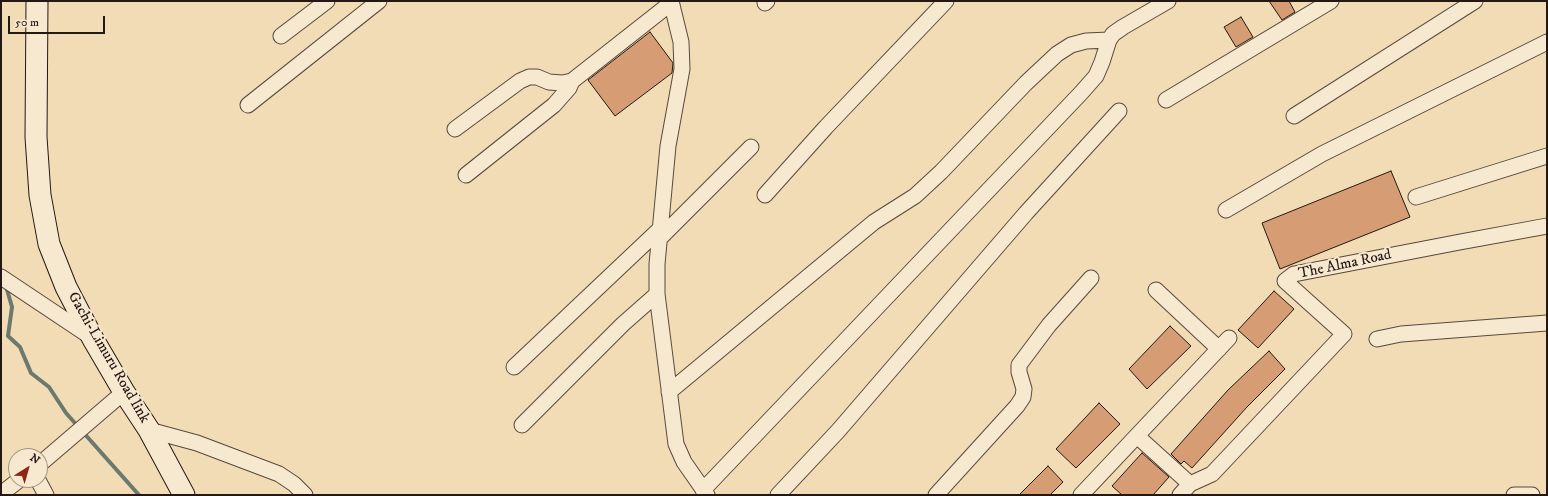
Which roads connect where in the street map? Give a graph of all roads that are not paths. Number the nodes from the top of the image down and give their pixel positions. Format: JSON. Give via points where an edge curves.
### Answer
{"nodes":[{"id":1,"x":37,"y":1,"type":"edge"},
{"id":2,"x":327,"y":1,"type":"edge"},
{"id":3,"x":379,"y":1,"type":"edge"},
{"id":4,"x":946,"y":1,"type":"edge"},
{"id":5,"x":1168,"y":1,"type":"edge"},
{"id":6,"x":1331,"y":1,"type":"edge"},
{"id":7,"x":1475,"y":1,"type":"edge"},
{"id":8,"x":674,"y":4,"type":"edge"},
{"id":9,"x":281,"y":36,"type":"dead end"},
{"id":10,"x":1108,"y":40,"type":"junction"},
{"id":11,"x":1547,"y":42,"type":"edge"},
{"id":12,"x":572,"y":81,"type":"junction"},
{"id":13,"x":1166,"y":100,"type":"dead end"},
{"id":14,"x":248,"y":105,"type":"dead end"},
{"id":15,"x":1119,"y":111,"type":"dead end"},
{"id":16,"x":1294,"y":116,"type":"dead end"},
{"id":17,"x":455,"y":129,"type":"dead end"},
{"id":18,"x":751,"y":147,"type":"dead end"},
{"id":19,"x":1547,"y":156,"type":"edge"},
{"id":20,"x":466,"y":175,"type":"dead end"},
{"id":21,"x":765,"y":195,"type":"dead end"},
{"id":22,"x":1416,"y":197,"type":"dead end"},
{"id":23,"x":1226,"y":210,"type":"dead end"},
{"id":24,"x":1547,"y":226,"type":"edge"},
{"id":25,"x":660,"y":233,"type":"junction"},
{"id":26,"x":1091,"y":278,"type":"dead end"},
{"id":27,"x":7,"y":281,"type":"edge"},
{"id":28,"x":1156,"y":290,"type":"dead end"},
{"id":29,"x":657,"y":294,"type":"junction"},
{"id":30,"x":1547,"y":323,"type":"edge"},
{"id":31,"x":93,"y":339,"type":"junction"},
{"id":32,"x":1377,"y":339,"type":"dead end"},
{"id":33,"x":514,"y":367,"type":"dead end"},
{"id":34,"x":124,"y":392,"type":"junction"},
{"id":35,"x":669,"y":392,"type":"junction"},
{"id":36,"x":522,"y":426,"type":"dead end"},
{"id":37,"x":150,"y":430,"type":"junction"},
{"id":38,"x":1138,"y":436,"type":"junction"},
{"id":39,"x":48,"y":457,"type":"edge"},
{"id":40,"x":1185,"y":490,"type":"edge"},
{"id":41,"x":705,"y":492,"type":"edge"},
{"id":42,"x":184,"y":495,"type":"edge"},
{"id":43,"x":305,"y":495,"type":"edge"},
{"id":44,"x":778,"y":495,"type":"edge"},
{"id":45,"x":936,"y":495,"type":"edge"},
{"id":46,"x":1081,"y":495,"type":"edge"},
{"id":47,"x":1514,"y":495,"type":"edge"},
{"id":48,"x":1532,"y":495,"type":"edge"}],
"edges":[{"from":1,"to":31,"type":"main road","name":"Gachi-Limuru Road link","via":[[36,138],[40,195],[50,244],[66,287]]},
{"from":2,"to":9,"type":"street"},
{"from":3,"to":14,"type":"street"},
{"from":4,"to":21,"type":"street"},
{"from":5,"to":10,"type":"street","via":[[1123,27]]},
{"from":6,"to":13,"type":"street"},
{"from":7,"to":16,"type":"street"},
{"from":8,"to":12,"type":"street"},
{"from":8,"to":25,"type":"street","via":[[681,42],[682,69],[668,146]]},
{"from":10,"to":35,"type":"street","via":[[1071,45],[1057,54],[915,196],[874,222]]},
{"from":10,"to":41,"type":"street","via":[[1096,76]]},
{"from":11,"to":23,"type":"street","via":[[1322,154]]},
{"from":12,"to":17,"type":"street","via":[[548,82],[537,77],[529,77]]},
{"from":12,"to":20,"type":"street","via":[[554,105]]},
{"from":15,"to":44,"type":"street","via":[[1026,213],[838,431]]},
{"from":18,"to":25,"type":"street"},
{"from":19,"to":22,"type":"street"},
{"from":24,"to":40,"type":"street","name":"The Alma Road","via":[[1294,274],[1285,281],[1344,334],[1212,474]]},
{"from":25,"to":29,"type":"street"},
{"from":25,"to":33,"type":"street"},
{"from":26,"to":45,"type":"street","via":[[1049,325],[1019,366],[1024,389],[1017,406]]},
{"from":27,"to":31,"type":"street"},
{"from":28,"to":38,"type":"street","via":[[1224,344]]},
{"from":29,"to":35,"type":"street"},
{"from":29,"to":36,"type":"street","via":[[623,324]]},
{"from":30,"to":32,"type":"street","via":[[1401,334]]},
{"from":31,"to":34,"type":"main road","name":"Gachi-Limuru Road link"},
{"from":34,"to":37,"type":"main road","name":"Gachi-Limuru Road link"},
{"from":34,"to":39,"type":"street"},
{"from":35,"to":41,"type":"street","via":[[676,444],[684,462]]},
{"from":37,"to":42,"type":"main road","name":"Gachi-Limuru Road link"},
{"from":37,"to":43,"type":"street","via":[[196,442],[279,474]]},
{"from":38,"to":40,"type":"street"},
{"from":38,"to":46,"type":"street"},
{"from":47,"to":48,"type":"street"}]}
